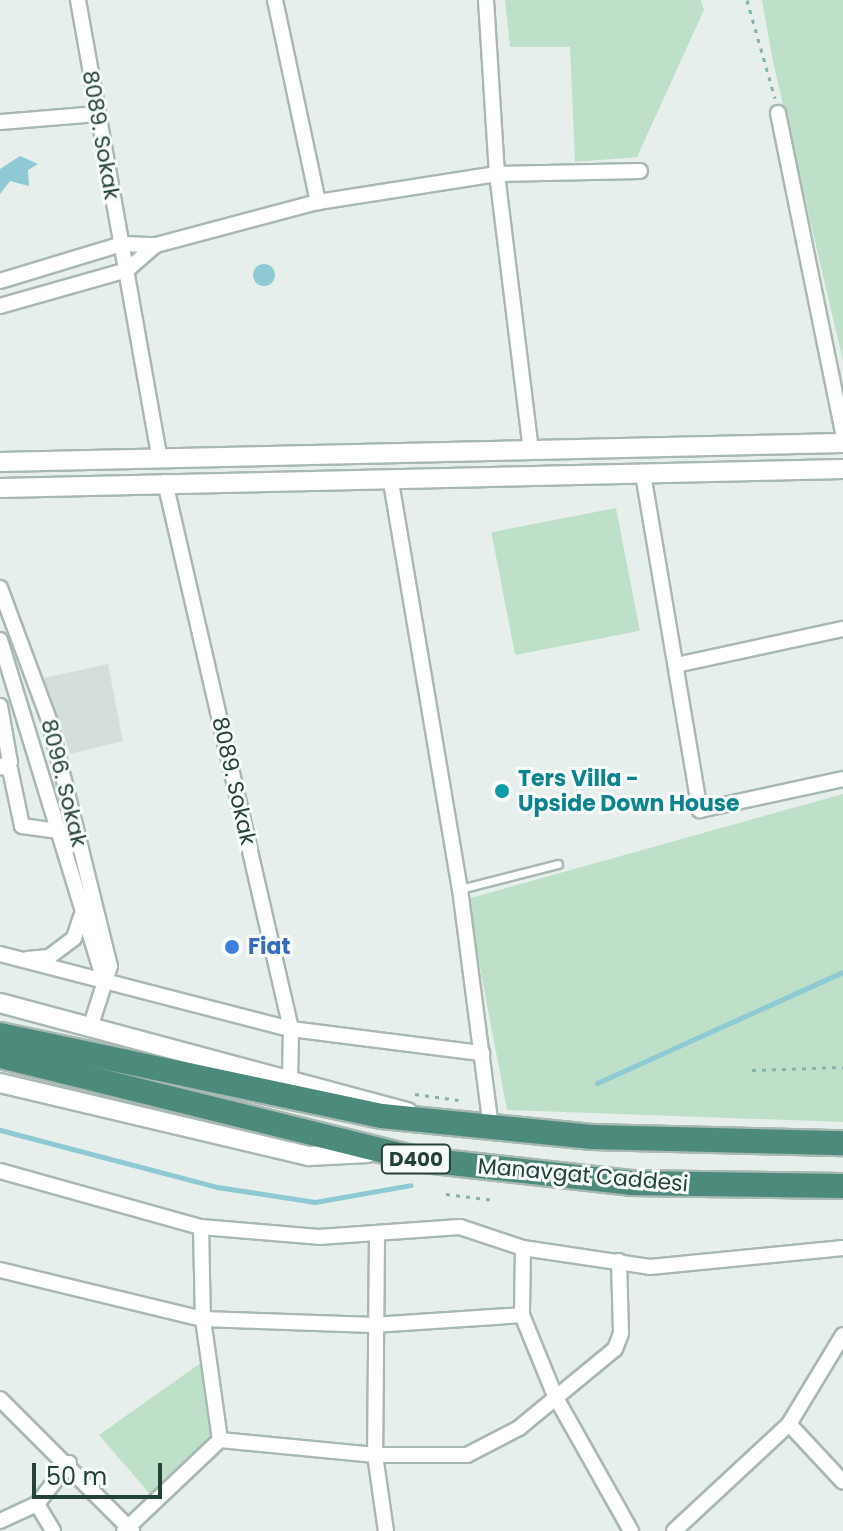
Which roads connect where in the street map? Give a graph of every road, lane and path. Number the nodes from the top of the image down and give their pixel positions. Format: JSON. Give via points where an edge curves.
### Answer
{"nodes":[{"id":1,"x":78,"y":0,"type":"edge"},
{"id":2,"x":275,"y":0,"type":"edge"},
{"id":3,"x":486,"y":0,"type":"edge"},
{"id":4,"x":747,"y":0,"type":"edge"},
{"id":5,"x":778,"y":113,"type":"joint"},
{"id":6,"x":97,"y":114,"type":"junction"},
{"id":7,"x":0,"y":122,"type":"edge"},
{"id":8,"x":640,"y":171,"type":"dead end"},
{"id":9,"x":497,"y":174,"type":"junction"},
{"id":10,"x":318,"y":202,"type":"junction"},
{"id":11,"x":122,"y":244,"type":"junction"},
{"id":12,"x":156,"y":245,"type":"junction"},
{"id":13,"x":127,"y":270,"type":"junction"},
{"id":14,"x":0,"y":281,"type":"edge"},
{"id":15,"x":0,"y":306,"type":"edge"},
{"id":16,"x":843,"y":432,"type":"edge"},
{"id":17,"x":843,"y":443,"type":"edge"},
{"id":18,"x":531,"y":450,"type":"junction"},
{"id":19,"x":160,"y":459,"type":"junction"},
{"id":20,"x":0,"y":462,"type":"edge"},
{"id":21,"x":843,"y":469,"type":"edge"},
{"id":22,"x":643,"y":474,"type":"junction"},
{"id":23,"x":165,"y":482,"type":"junction"},
{"id":24,"x":391,"y":482,"type":"junction"},
{"id":25,"x":0,"y":488,"type":"edge"},
{"id":26,"x":0,"y":588,"type":"edge"},
{"id":27,"x":843,"y":629,"type":"edge"},
{"id":28,"x":0,"y":640,"type":"edge"},
{"id":29,"x":676,"y":665,"type":"junction"},
{"id":30,"x":0,"y":706,"type":"edge"},
{"id":31,"x":843,"y":779,"type":"edge"},
{"id":32,"x":59,"y":831,"type":"junction"},
{"id":33,"x":558,"y":864,"type":"dead end"},
{"id":34,"x":460,"y":889,"type":"junction"},
{"id":35,"x":82,"y":917,"type":"junction"},
{"id":36,"x":0,"y":954,"type":"edge"},
{"id":37,"x":20,"y":960,"type":"junction"},
{"id":38,"x":104,"y":982,"type":"junction"},
{"id":39,"x":0,"y":1003,"type":"edge"},
{"id":40,"x":90,"y":1028,"type":"junction"},
{"id":41,"x":291,"y":1029,"type":"junction"},
{"id":42,"x":0,"y":1035,"type":"edge"},
{"id":43,"x":482,"y":1053,"type":"junction"},
{"id":44,"x":0,"y":1056,"type":"edge"},
{"id":45,"x":843,"y":1067,"type":"edge"},
{"id":46,"x":752,"y":1070,"type":"dead end"},
{"id":47,"x":290,"y":1081,"type":"junction"},
{"id":48,"x":0,"y":1083,"type":"edge"},
{"id":49,"x":415,"y":1094,"type":"dead end"},
{"id":50,"x":459,"y":1100,"type":"dead end"},
{"id":51,"x":433,"y":1122,"type":"junction"},
{"id":52,"x":491,"y":1128,"type":"junction"},
{"id":53,"x":843,"y":1143,"type":"edge"},
{"id":54,"x":380,"y":1152,"type":"junction"},
{"id":55,"x":0,"y":1171,"type":"edge"},
{"id":56,"x":843,"y":1186,"type":"edge"},
{"id":57,"x":446,"y":1194,"type":"dead end"},
{"id":58,"x":494,"y":1200,"type":"dead end"},
{"id":59,"x":201,"y":1227,"type":"junction"},
{"id":60,"x":377,"y":1235,"type":"junction"},
{"id":61,"x":523,"y":1248,"type":"junction"},
{"id":62,"x":843,"y":1248,"type":"edge"},
{"id":63,"x":619,"y":1261,"type":"junction"},
{"id":64,"x":0,"y":1270,"type":"edge"},
{"id":65,"x":522,"y":1315,"type":"junction"},
{"id":66,"x":203,"y":1319,"type":"junction"},
{"id":67,"x":373,"y":1325,"type":"junction"},
{"id":68,"x":843,"y":1335,"type":"edge"},
{"id":69,"x":1,"y":1395,"type":"edge"},
{"id":70,"x":555,"y":1396,"type":"junction"},
{"id":71,"x":789,"y":1424,"type":"junction"},
{"id":72,"x":220,"y":1440,"type":"junction"},
{"id":73,"x":375,"y":1455,"type":"junction"},
{"id":74,"x":69,"y":1463,"type":"junction"},
{"id":75,"x":843,"y":1482,"type":"edge"},
{"id":76,"x":37,"y":1504,"type":"junction"},
{"id":77,"x":0,"y":1521,"type":"edge"},
{"id":78,"x":128,"y":1529,"type":"edge"},
{"id":79,"x":53,"y":1531,"type":"edge"},
{"id":80,"x":386,"y":1531,"type":"edge"},
{"id":81,"x":631,"y":1531,"type":"edge"},
{"id":82,"x":674,"y":1531,"type":"edge"}],
"edges":[{"from":1,"to":6,"type":"street","name":"8089. Sokak"},
{"from":2,"to":10,"type":"street"},
{"from":3,"to":9,"type":"street"},
{"from":4,"to":5,"type":"path"},
{"from":5,"to":16,"type":"street"},
{"from":6,"to":7,"type":"street"},
{"from":6,"to":11,"type":"street","name":"8089. Sokak"},
{"from":8,"to":9,"type":"street"},
{"from":9,"to":10,"type":"street"},
{"from":9,"to":18,"type":"street"},
{"from":10,"to":12,"type":"street"},
{"from":11,"to":12,"type":"street"},
{"from":11,"to":13,"type":"street","name":"8089. Sokak"},
{"from":11,"to":14,"type":"street"},
{"from":12,"to":13,"type":"street"},
{"from":13,"to":15,"type":"street"},
{"from":13,"to":19,"type":"street","name":"8089. Sokak"},
{"from":17,"to":18,"type":"street"},
{"from":18,"to":19,"type":"street"},
{"from":19,"to":20,"type":"street"},
{"from":21,"to":22,"type":"street"},
{"from":22,"to":24,"type":"street"},
{"from":22,"to":29,"type":"street"},
{"from":23,"to":24,"type":"street"},
{"from":23,"to":25,"type":"street"},
{"from":23,"to":41,"type":"street","name":"8089. Sokak"},
{"from":24,"to":34,"type":"street"},
{"from":26,"to":38,"type":"street","name":"8096. Sokak","via":[[49,720],[110,966]]},
{"from":27,"to":29,"type":"street"},
{"from":28,"to":32,"type":"street","name":"8096. Sokak"},
{"from":29,"to":31,"type":"street","via":[[700,810]]},
{"from":30,"to":32,"type":"street","via":[[10,762],[0,767],[10,769],[22,826]]},
{"from":32,"to":35,"type":"street","name":"8096. Sokak"},
{"from":33,"to":34,"type":"lane"},
{"from":34,"to":43,"type":"street"},
{"from":35,"to":37,"type":"street","via":[[74,938],[49,957]]},
{"from":35,"to":38,"type":"street","name":"8096. Sokak"},
{"from":36,"to":37,"type":"street"},
{"from":37,"to":38,"type":"street"},
{"from":38,"to":40,"type":"street","name":"8096. Sokak"},
{"from":38,"to":41,"type":"street"},
{"from":39,"to":40,"type":"street"},
{"from":40,"to":47,"type":"street"},
{"from":41,"to":43,"type":"street"},
{"from":41,"to":47,"type":"street","name":"8089. Sokak"},
{"from":42,"to":51,"type":"highway","name":"Manavgat Caddesi","number":"D400","via":[[306,1106]]},
{"from":43,"to":52,"type":"street"},
{"from":44,"to":54,"type":"highway","name":"Manavgat Caddesi","number":"D400"},
{"from":45,"to":46,"type":"path"},
{"from":47,"to":51,"type":"street"},
{"from":48,"to":54,"type":"street","via":[[309,1156]]},
{"from":49,"to":50,"type":"path"},
{"from":51,"to":52,"type":"highway","name":"Manavgat Caddesi","number":"D400"},
{"from":52,"to":53,"type":"highway","name":"Manavgat Caddesi","number":"D400","via":[[724,1144]]},
{"from":54,"to":56,"type":"highway","name":"Manavgat Caddesi","number":"D400","via":[[631,1183]]},
{"from":55,"to":59,"type":"street"},
{"from":57,"to":58,"type":"path"},
{"from":59,"to":60,"type":"street"},
{"from":59,"to":66,"type":"street"},
{"from":60,"to":61,"type":"street","via":[[460,1227]]},
{"from":60,"to":67,"type":"street"},
{"from":61,"to":63,"type":"street"},
{"from":61,"to":65,"type":"street"},
{"from":62,"to":63,"type":"street","via":[[650,1267]]},
{"from":63,"to":70,"type":"street","via":[[619,1341]]},
{"from":64,"to":66,"type":"street"},
{"from":65,"to":67,"type":"street"},
{"from":65,"to":70,"type":"street"},
{"from":66,"to":67,"type":"street"},
{"from":66,"to":72,"type":"street"},
{"from":67,"to":73,"type":"street"},
{"from":68,"to":71,"type":"street"},
{"from":69,"to":74,"type":"street"},
{"from":70,"to":73,"type":"street","via":[[519,1428],[467,1455]]},
{"from":70,"to":81,"type":"street"},
{"from":71,"to":75,"type":"street"},
{"from":71,"to":82,"type":"street"},
{"from":72,"to":73,"type":"street"},
{"from":72,"to":78,"type":"street"},
{"from":73,"to":80,"type":"street"},
{"from":74,"to":76,"type":"street"},
{"from":74,"to":78,"type":"street"},
{"from":76,"to":77,"type":"street"},
{"from":76,"to":79,"type":"street"}]}
